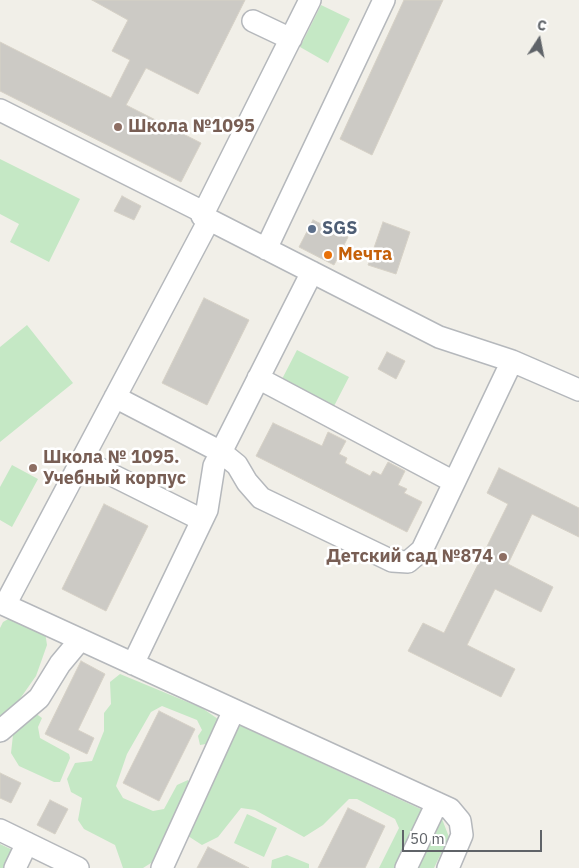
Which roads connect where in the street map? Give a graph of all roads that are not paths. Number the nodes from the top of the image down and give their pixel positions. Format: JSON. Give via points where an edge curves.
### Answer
{"nodes":[{"id":1,"x":310,"y":0,"type":"edge"},
{"id":2,"x":384,"y":0,"type":"edge"},
{"id":3,"x":253,"y":21,"type":"dead end"},
{"id":4,"x":291,"y":39,"type":"junction"},
{"id":5,"x":0,"y":110,"type":"edge"},
{"id":6,"x":206,"y":216,"type":"junction"},
{"id":7,"x":266,"y":249,"type":"junction"},
{"id":8,"x":312,"y":272,"type":"junction"},
{"id":9,"x":512,"y":361,"type":"junction"},
{"id":10,"x":258,"y":378,"type":"junction"},
{"id":11,"x":578,"y":386,"type":"edge"},
{"id":12,"x":115,"y":398,"type":"junction"},
{"id":13,"x":221,"y":452,"type":"junction"},
{"id":14,"x":82,"y":460,"type":"junction"},
{"id":15,"x":454,"y":482,"type":"junction"},
{"id":16,"x":202,"y":520,"type":"junction"},
{"id":17,"x":80,"y":640,"type":"junction"},
{"id":18,"x":133,"y":664,"type":"junction"},
{"id":19,"x":234,"y":710,"type":"junction"},
{"id":20,"x":0,"y":731,"type":"edge"},
{"id":21,"x":438,"y":803,"type":"junction"},
{"id":22,"x":0,"y":830,"type":"edge"},
{"id":23,"x":27,"y":843,"type":"junction"},
{"id":24,"x":15,"y":868,"type":"edge"},
{"id":25,"x":78,"y":868,"type":"edge"},
{"id":26,"x":162,"y":868,"type":"edge"},
{"id":27,"x":406,"y":868,"type":"edge"},
{"id":28,"x":448,"y":868,"type":"edge"}],
"edges":[{"from":1,"to":4,"type":"lane"},
{"from":2,"to":7,"type":"lane"},
{"from":3,"to":4,"type":"lane"},
{"from":4,"to":6,"type":"lane"},
{"from":5,"to":6,"type":"lane"},
{"from":6,"to":7,"type":"lane"},
{"from":6,"to":12,"type":"lane"},
{"from":7,"to":8,"type":"lane"},
{"from":8,"to":9,"type":"lane","via":[[439,336]]},
{"from":8,"to":10,"type":"lane"},
{"from":9,"to":11,"type":"lane"},
{"from":9,"to":15,"type":"lane"},
{"from":10,"to":13,"type":"lane"},
{"from":10,"to":15,"type":"lane"},
{"from":12,"to":13,"type":"lane"},
{"from":12,"to":14,"type":"lane"},
{"from":13,"to":15,"type":"lane","via":[[237,465],[246,482],[261,498],[392,561],[408,562],[422,550]]},
{"from":13,"to":16,"type":"lane","via":[[214,466],[207,510]]},
{"from":14,"to":16,"type":"lane"},
{"from":14,"to":17,"type":"lane","via":[[5,605]]},
{"from":16,"to":18,"type":"lane"},
{"from":17,"to":18,"type":"lane"},
{"from":17,"to":20,"type":"lane","via":[[39,698]]},
{"from":18,"to":19,"type":"lane"},
{"from":19,"to":21,"type":"lane"},
{"from":19,"to":26,"type":"lane"},
{"from":21,"to":27,"type":"lane"},
{"from":21,"to":28,"type":"lane","via":[[450,809],[460,821],[462,835]]},
{"from":22,"to":23,"type":"lane"},
{"from":23,"to":24,"type":"lane"},
{"from":23,"to":25,"type":"lane"}]}
